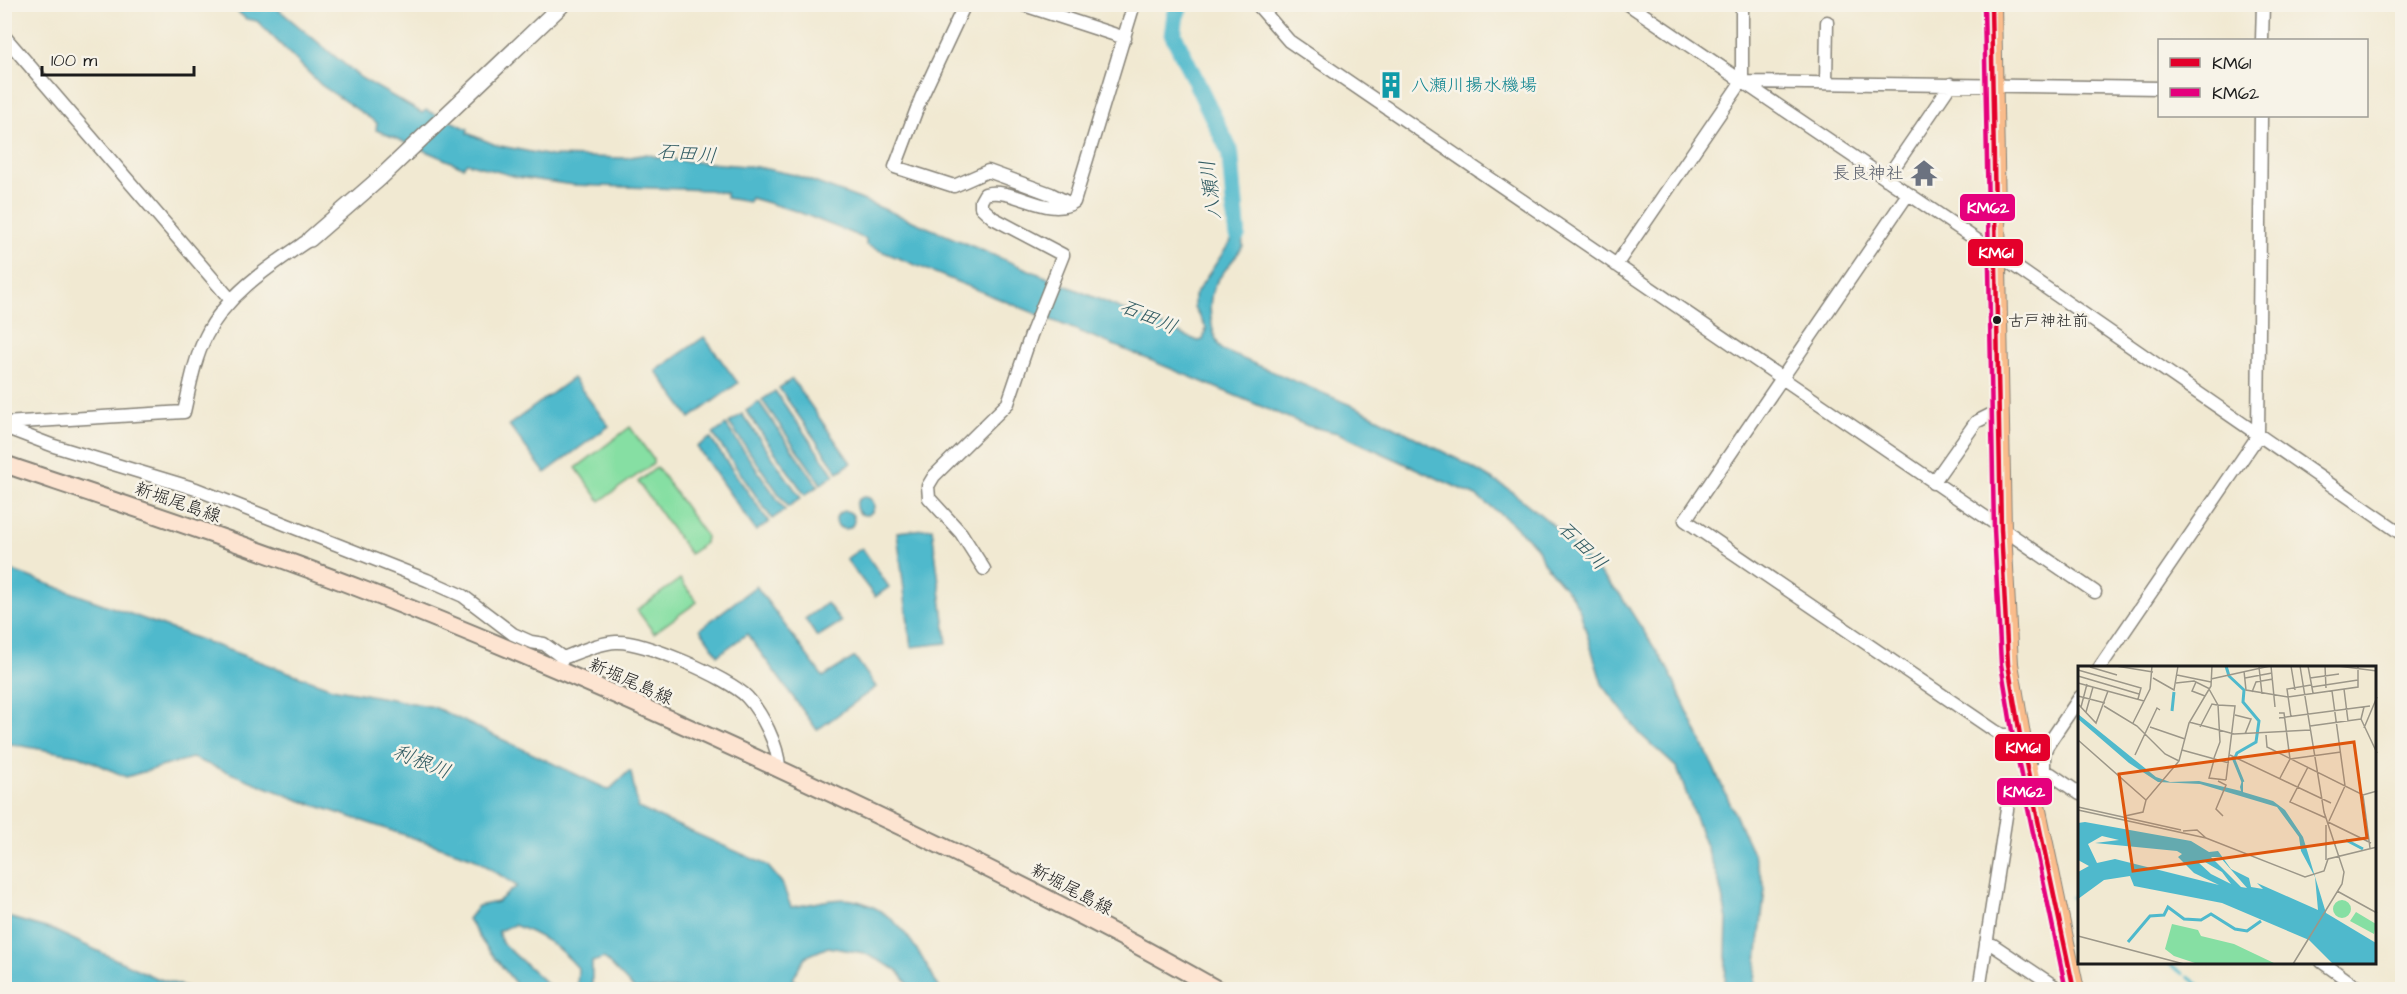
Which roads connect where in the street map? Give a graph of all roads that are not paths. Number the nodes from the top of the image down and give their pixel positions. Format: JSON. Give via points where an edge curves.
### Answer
{"nodes":[{"id":1,"x":563,"y":4,"type":"edge"},
{"id":2,"x":965,"y":4,"type":"edge"},
{"id":3,"x":1021,"y":4,"type":"edge"},
{"id":4,"x":1134,"y":4,"type":"edge"},
{"id":5,"x":1257,"y":4,"type":"edge"},
{"id":6,"x":1628,"y":4,"type":"edge"},
{"id":7,"x":1742,"y":4,"type":"edge"},
{"id":8,"x":1991,"y":4,"type":"edge"},
{"id":9,"x":2263,"y":4,"type":"edge"},
{"id":10,"x":1827,"y":22,"type":"dead end"},
{"id":11,"x":4,"y":36,"type":"edge"},
{"id":12,"x":1125,"y":38,"type":"junction"},
{"id":13,"x":2262,"y":39,"type":"edge"},
{"id":14,"x":1742,"y":81,"type":"junction"},
{"id":15,"x":1826,"y":84,"type":"junction"},
{"id":16,"x":1951,"y":84,"type":"junction"},
{"id":17,"x":1993,"y":86,"type":"junction"},
{"id":18,"x":2158,"y":88,"type":"edge"},
{"id":19,"x":2261,"y":117,"type":"edge"},
{"id":20,"x":1886,"y":179,"type":"junction"},
{"id":21,"x":1908,"y":194,"type":"junction"},
{"id":22,"x":1071,"y":204,"type":"junction"},
{"id":23,"x":310,"y":239,"type":"joint"},
{"id":24,"x":1997,"y":255,"type":"junction"},
{"id":25,"x":1616,"y":266,"type":"junction"},
{"id":26,"x":231,"y":300,"type":"junction"},
{"id":27,"x":1782,"y":379,"type":"junction"},
{"id":28,"x":2000,"y":410,"type":"junction"},
{"id":29,"x":4,"y":425,"type":"edge"},
{"id":30,"x":2258,"y":436,"type":"junction"},
{"id":31,"x":4,"y":464,"type":"edge"},
{"id":32,"x":1933,"y":483,"type":"junction"},
{"id":33,"x":2001,"y":529,"type":"junction"},
{"id":34,"x":2403,"y":534,"type":"edge"},
{"id":35,"x":984,"y":569,"type":"dead end"},
{"id":36,"x":2095,"y":592,"type":"dead end"},
{"id":37,"x":560,"y":664,"type":"junction"},
{"id":38,"x":2101,"y":666,"type":"edge"},
{"id":39,"x":2078,"y":700,"type":"edge"},
{"id":40,"x":2020,"y":735,"type":"junction"},
{"id":41,"x":779,"y":767,"type":"junction"},
{"id":42,"x":2034,"y":774,"type":"junction"},
{"id":43,"x":2078,"y":793,"type":"edge"},
{"id":44,"x":1986,"y":943,"type":"junction"},
{"id":45,"x":2323,"y":964,"type":"edge"},
{"id":46,"x":1218,"y":990,"type":"edge"},
{"id":47,"x":1979,"y":990,"type":"edge"},
{"id":48,"x":2060,"y":990,"type":"edge"},
{"id":49,"x":2074,"y":990,"type":"edge"},
{"id":50,"x":2361,"y":990,"type":"edge"}],
"edges":[{"from":1,"to":23,"type":"street","via":[[393,166]]},
{"from":2,"to":22,"type":"street","via":[[921,98],[895,167],[954,186],[982,171],[997,172]]},
{"from":3,"to":12,"type":"street"},
{"from":4,"to":12,"type":"street"},
{"from":5,"to":25,"type":"street","via":[[1289,41]]},
{"from":6,"to":14,"type":"street"},
{"from":7,"to":14,"type":"street"},
{"from":8,"to":17,"type":"highway"},
{"from":9,"to":13,"type":"street"},
{"from":10,"to":15,"type":"street"},
{"from":11,"to":26,"type":"street"},
{"from":12,"to":22,"type":"street","via":[[1077,196]]},
{"from":14,"to":15,"type":"street"},
{"from":14,"to":20,"type":"street"},
{"from":14,"to":25,"type":"street"},
{"from":15,"to":16,"type":"street"},
{"from":16,"to":17,"type":"street"},
{"from":16,"to":20,"type":"street"},
{"from":17,"to":18,"type":"street"},
{"from":17,"to":24,"type":"highway"},
{"from":19,"to":30,"type":"street"},
{"from":20,"to":21,"type":"street"},
{"from":21,"to":24,"type":"street"},
{"from":21,"to":27,"type":"street"},
{"from":22,"to":35,"type":"street","via":[[1049,205],[998,192],[986,194],[981,201],[981,207],[993,218],[1062,252],[1063,259],[1008,403],[928,486],[930,498],[961,533]]},
{"from":23,"to":26,"type":"street"},
{"from":24,"to":28,"type":"highway"},
{"from":24,"to":30,"type":"street"},
{"from":25,"to":27,"type":"street"},
{"from":26,"to":29,"type":"street","via":[[206,334],[196,358],[184,412]]},
{"from":27,"to":32,"type":"street"},
{"from":27,"to":40,"type":"street","via":[[1685,520],[1995,732]]},
{"from":28,"to":32,"type":"street","via":[[1976,422]]},
{"from":28,"to":33,"type":"highway"},
{"from":29,"to":37,"type":"street","via":[[54,446],[196,489],[428,580],[463,596],[513,634],[544,644]]},
{"from":30,"to":34,"type":"street"},
{"from":30,"to":38,"type":"street"},
{"from":31,"to":37,"type":"main road","name":"新堀尾島線","via":[[312,570]]},
{"from":32,"to":33,"type":"street"},
{"from":33,"to":36,"type":"street"},
{"from":33,"to":40,"type":"highway","via":[[2008,664]]},
{"from":37,"to":41,"type":"main road","name":"新堀尾島線"},
{"from":37,"to":41,"type":"street","via":[[616,642],[640,645],[702,671],[748,698],[776,749]]},
{"from":39,"to":42,"type":"street","via":[[2047,746]]},
{"from":40,"to":42,"type":"highway"},
{"from":41,"to":46,"type":"main road","name":"新堀尾島線","via":[[984,866]]},
{"from":42,"to":43,"type":"street"},
{"from":42,"to":44,"type":"street","via":[[2018,787],[2008,803]]},
{"from":42,"to":49,"type":"highway"},
{"from":44,"to":47,"type":"street"},
{"from":44,"to":48,"type":"street"},
{"from":45,"to":50,"type":"street"}]}
